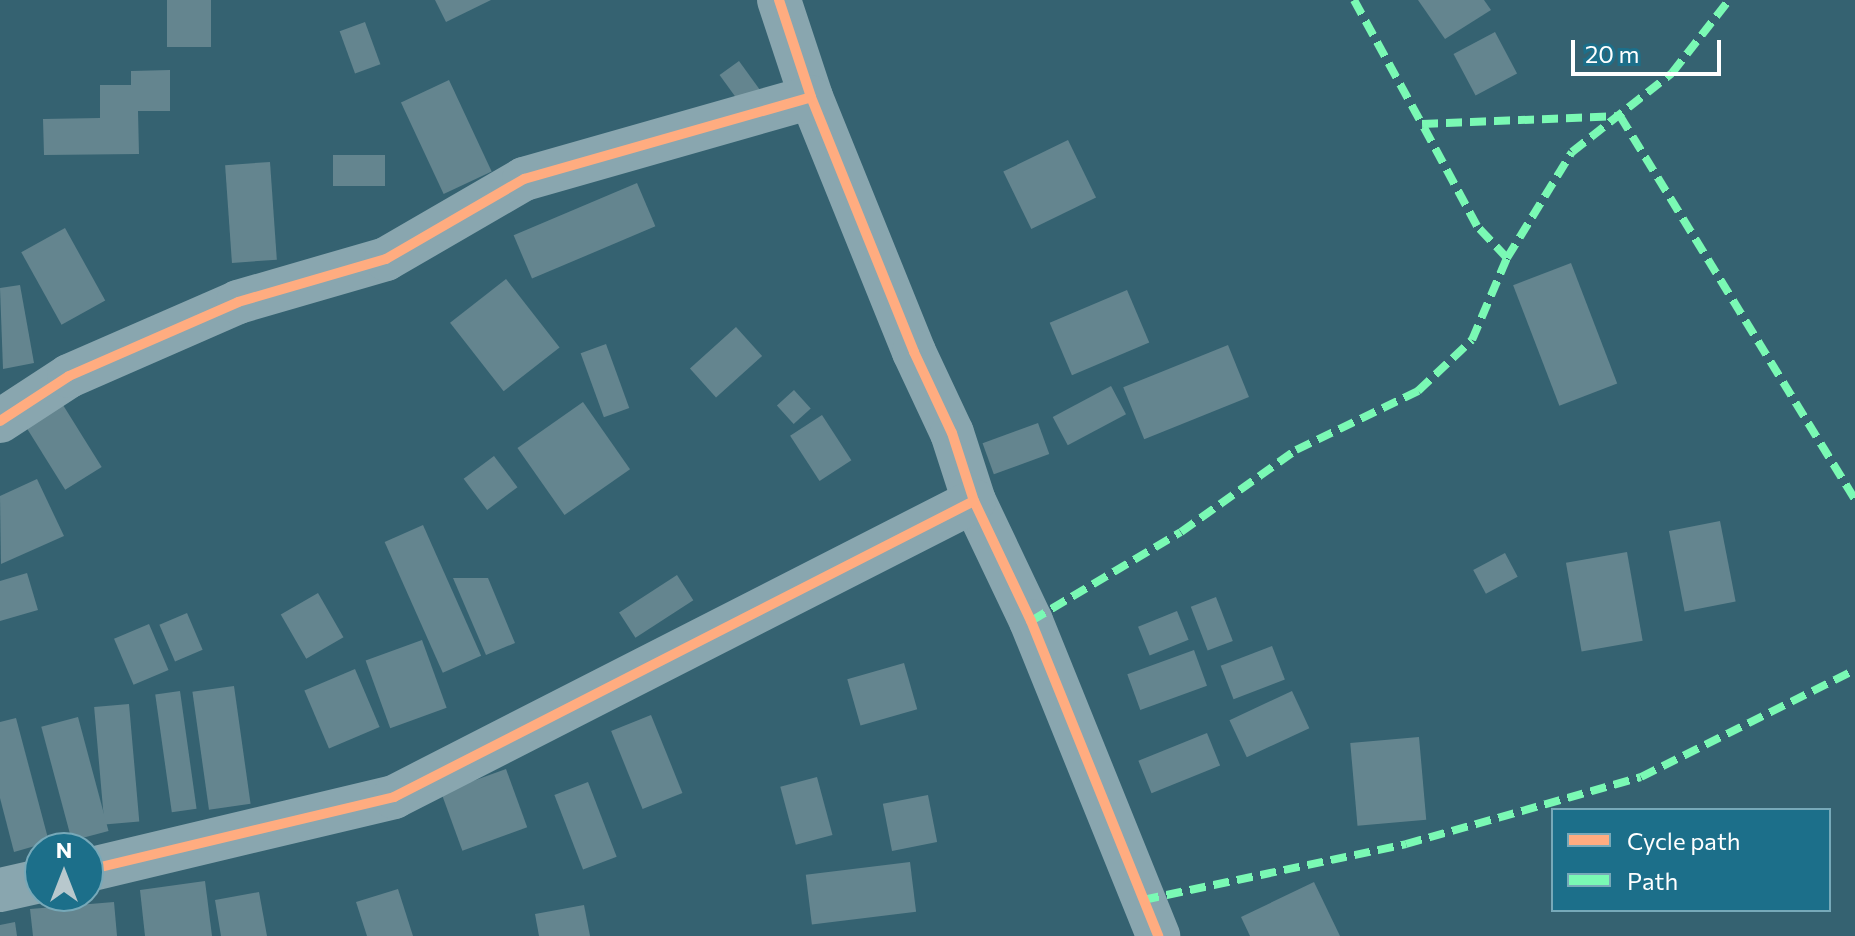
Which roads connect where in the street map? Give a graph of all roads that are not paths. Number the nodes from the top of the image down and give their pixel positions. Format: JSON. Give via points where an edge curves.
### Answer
{"nodes":[{"id":1,"x":779,"y":0,"type":"edge"},
{"id":2,"x":811,"y":97,"type":"junction"},
{"id":3,"x":0,"y":421,"type":"edge"},
{"id":4,"x":974,"y":501,"type":"junction"},
{"id":5,"x":104,"y":866,"type":"edge"},
{"id":6,"x":24,"y":885,"type":"edge"},
{"id":7,"x":0,"y":890,"type":"edge"},
{"id":8,"x":1158,"y":936,"type":"edge"}],
"edges":[{"from":1,"to":2,"type":"street"},
{"from":2,"to":3,"type":"street","via":[[524,179],[386,259],[238,302],[69,376]]},
{"from":2,"to":4,"type":"street","via":[[952,433]]},
{"from":4,"to":5,"type":"street","via":[[394,797]]},
{"from":4,"to":8,"type":"street","via":[[1031,621]]},
{"from":6,"to":7,"type":"street"}]}
